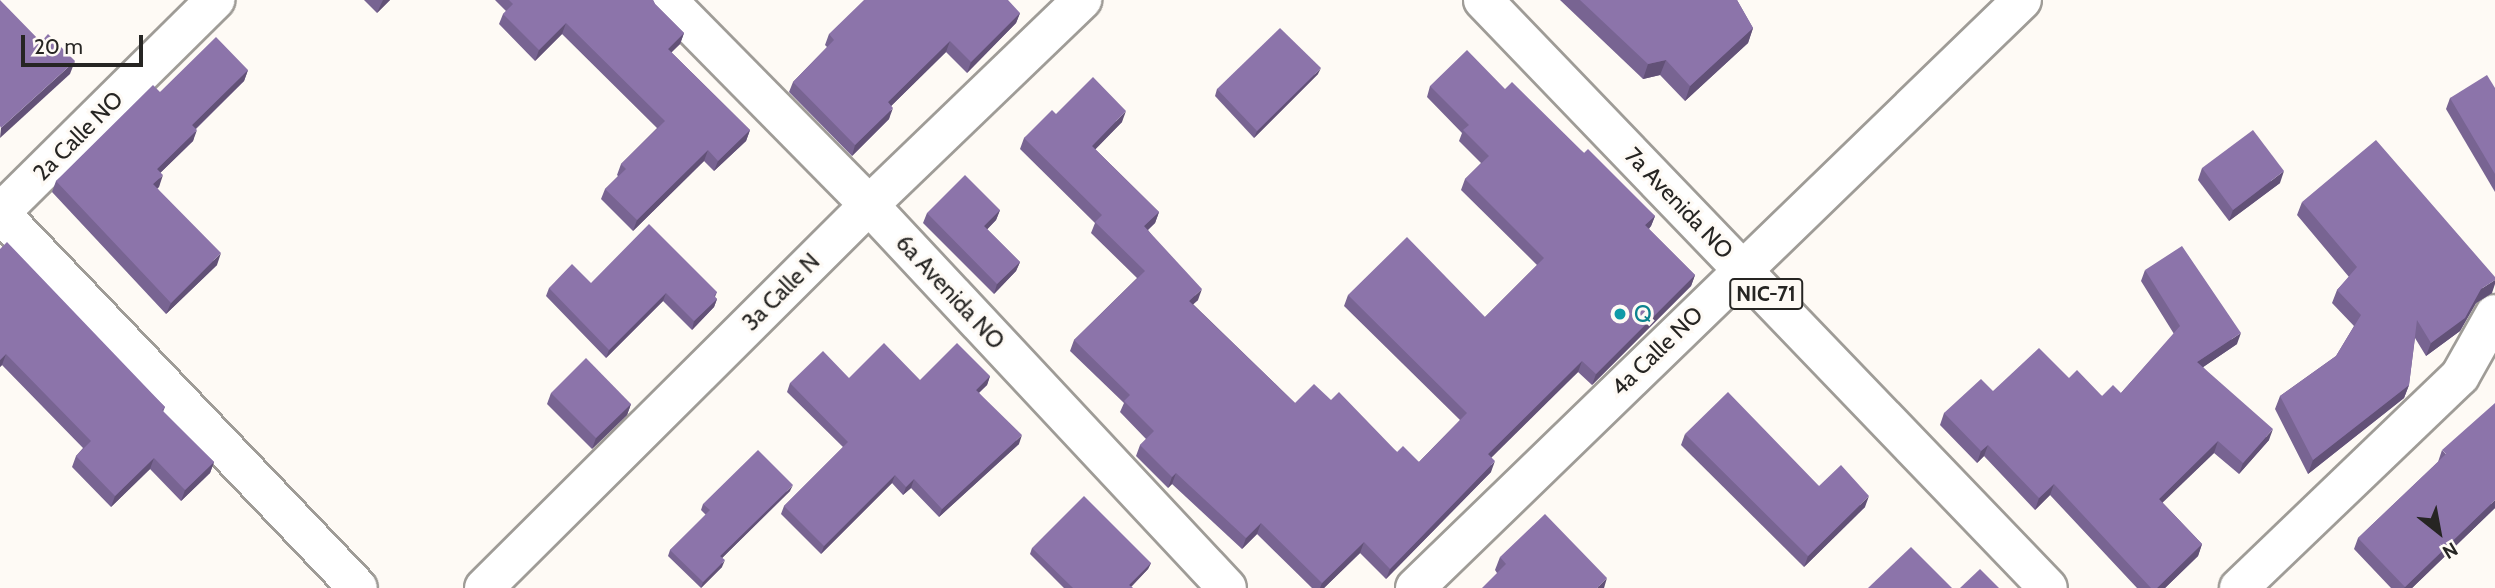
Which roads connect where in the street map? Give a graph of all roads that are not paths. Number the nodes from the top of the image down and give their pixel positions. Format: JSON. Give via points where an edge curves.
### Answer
{"nodes":[{"id":1,"x":215,"y":0,"type":"edge"},
{"id":2,"x":667,"y":0,"type":"edge"},
{"id":3,"x":1082,"y":0,"type":"edge"},
{"id":4,"x":1483,"y":0,"type":"edge"},
{"id":5,"x":2022,"y":0,"type":"edge"},
{"id":6,"x":869,"y":205,"type":"junction"},
{"id":7,"x":0,"y":213,"type":"edge"},
{"id":8,"x":1742,"y":268,"type":"junction"},
{"id":9,"x":2495,"y":314,"type":"edge"},
{"id":10,"x":358,"y":588,"type":"edge"},
{"id":11,"x":484,"y":588,"type":"edge"},
{"id":12,"x":1227,"y":588,"type":"edge"},
{"id":13,"x":1415,"y":588,"type":"edge"},
{"id":14,"x":2048,"y":588,"type":"edge"},
{"id":15,"x":2239,"y":588,"type":"edge"}],
"edges":[{"from":1,"to":7,"type":"main road","name":"2a Calle NO"},
{"from":2,"to":6,"type":"main road","name":"6a Avenida NO"},
{"from":3,"to":6,"type":"main road","name":"3a Calle N"},
{"from":4,"to":8,"type":"main road","name":"7a Avenida NO","number":"NIC-71"},
{"from":5,"to":8,"type":"main road","name":"4a Calle NO"},
{"from":6,"to":11,"type":"main road","name":"3a Calle N"},
{"from":6,"to":12,"type":"main road","name":"6a Avenida NO"},
{"from":7,"to":10,"type":"main road"},
{"from":8,"to":13,"type":"main road","name":"4a Calle NO"},
{"from":8,"to":14,"type":"main road","name":"7a Avenida NO","number":"NIC-71"},
{"from":9,"to":15,"type":"main road","via":[[2460,376]]}]}
